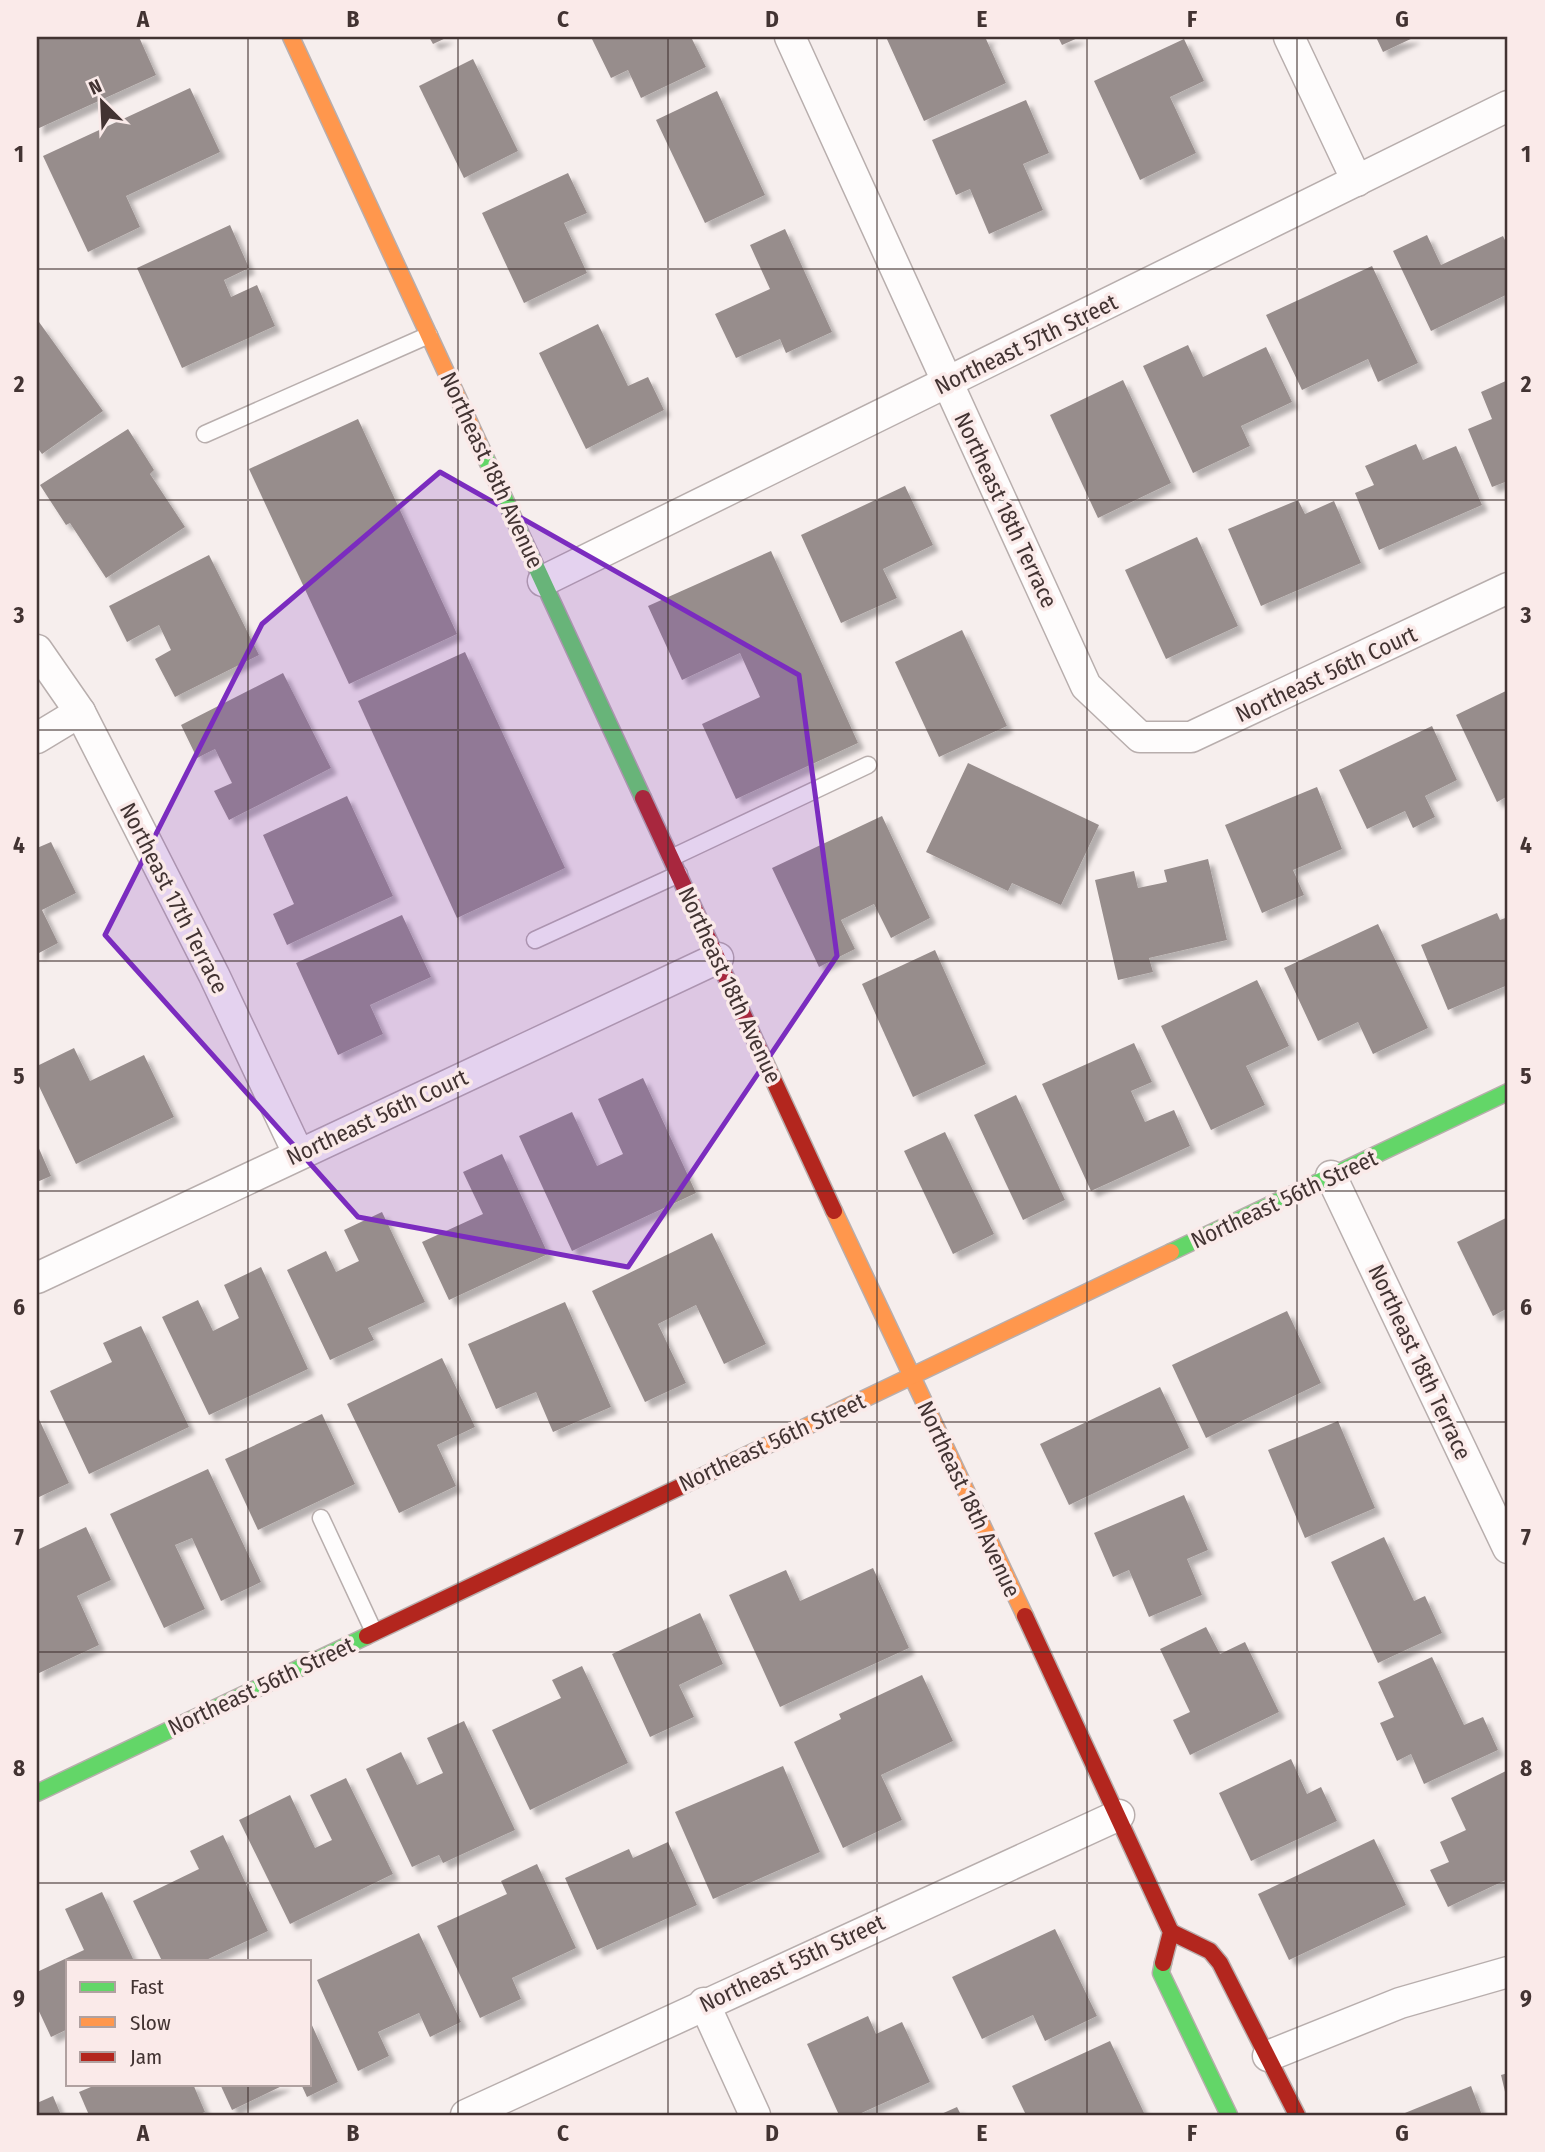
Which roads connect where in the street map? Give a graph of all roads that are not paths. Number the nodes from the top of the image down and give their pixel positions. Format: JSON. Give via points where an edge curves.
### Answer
{"nodes":[{"id":1,"x":291,"y":37,"type":"edge"},
{"id":2,"x":790,"y":37,"type":"edge"},
{"id":3,"x":1289,"y":37,"type":"edge"},
{"id":4,"x":1508,"y":106,"type":"edge"},
{"id":5,"x":1357,"y":181,"type":"junction"},
{"id":6,"x":429,"y":335,"type":"junction"},
{"id":7,"x":947,"y":382,"type":"junction"},
{"id":8,"x":205,"y":434,"type":"dead end"},
{"id":9,"x":543,"y":581,"type":"junction"},
{"id":10,"x":1508,"y":587,"type":"edge"},
{"id":11,"x":37,"y":650,"type":"edge"},
{"id":12,"x":80,"y":712,"type":"junction"},
{"id":13,"x":1140,"y":737,"type":"joint"},
{"id":14,"x":37,"y":738,"type":"edge"},
{"id":15,"x":868,"y":765,"type":"dead end"},
{"id":16,"x":671,"y":858,"type":"junction"},
{"id":17,"x":679,"y":874,"type":"junction"},
{"id":18,"x":535,"y":940,"type":"dead end"},
{"id":19,"x":718,"y":958,"type":"junction"},
{"id":20,"x":1508,"y":1092,"type":"edge"},
{"id":21,"x":298,"y":1153,"type":"junction"},
{"id":22,"x":1331,"y":1177,"type":"junction"},
{"id":23,"x":37,"y":1278,"type":"edge"},
{"id":24,"x":911,"y":1376,"type":"junction"},
{"id":25,"x":321,"y":1518,"type":"dead end"},
{"id":26,"x":1508,"y":1548,"type":"edge"},
{"id":27,"x":374,"y":1632,"type":"junction"},
{"id":28,"x":37,"y":1793,"type":"edge"},
{"id":29,"x":1119,"y":1815,"type":"junction"},
{"id":30,"x":1171,"y":1932,"type":"junction"},
{"id":31,"x":1508,"y":1972,"type":"edge"},
{"id":32,"x":704,"y":2003,"type":"junction"},
{"id":33,"x":1268,"y":2056,"type":"junction"},
{"id":34,"x":466,"y":2115,"type":"edge"},
{"id":35,"x":755,"y":2115,"type":"edge"},
{"id":36,"x":1228,"y":2115,"type":"edge"},
{"id":37,"x":1297,"y":2115,"type":"edge"}],
"edges":[{"from":1,"to":6,"type":"street","name":"Northeast 18th Avenue"},
{"from":2,"to":7,"type":"street","name":"Northeast 18th Terrace"},
{"from":3,"to":5,"type":"street"},
{"from":4,"to":5,"type":"street","name":"Northeast 57th Street"},
{"from":5,"to":7,"type":"street","name":"Northeast 57th Street"},
{"from":6,"to":8,"type":"lane"},
{"from":6,"to":9,"type":"street","name":"Northeast 18th Avenue"},
{"from":7,"to":9,"type":"street","name":"Northeast 57th Street"},
{"from":7,"to":13,"type":"street","name":"Northeast 18th Terrace","via":[[1086,686]]},
{"from":9,"to":16,"type":"street","name":"Northeast 18th Avenue"},
{"from":10,"to":13,"type":"street","name":"Northeast 56th Court","via":[[1191,737]]},
{"from":11,"to":12,"type":"street","name":"Northeast 17th Terrace"},
{"from":12,"to":14,"type":"street"},
{"from":12,"to":21,"type":"street","name":"Northeast 17th Terrace","via":[[214,975]]},
{"from":15,"to":16,"type":"lane"},
{"from":16,"to":17,"type":"street","name":"Northeast 18th Avenue"},
{"from":17,"to":18,"type":"lane"},
{"from":17,"to":19,"type":"street","name":"Northeast 18th Avenue"},
{"from":19,"to":21,"type":"street","name":"Northeast 56th Court"},
{"from":19,"to":24,"type":"street","name":"Northeast 18th Avenue"},
{"from":20,"to":22,"type":"street","name":"Northeast 56th Street"},
{"from":21,"to":23,"type":"street","name":"Northeast 56th Court"},
{"from":22,"to":24,"type":"street","name":"Northeast 56th Street"},
{"from":22,"to":26,"type":"street","name":"Northeast 18th Terrace"},
{"from":24,"to":27,"type":"street","name":"Northeast 56th Street"},
{"from":24,"to":29,"type":"street","name":"Northeast 18th Avenue"},
{"from":25,"to":27,"type":"lane"},
{"from":27,"to":28,"type":"street","name":"Northeast 56th Street"},
{"from":29,"to":30,"type":"street","name":"Northeast 18th Avenue"},
{"from":29,"to":32,"type":"street","name":"Northeast 55th Street"},
{"from":30,"to":33,"type":"street","via":[[1210,1951],[1220,1963]]},
{"from":30,"to":36,"type":"street","via":[[1161,1973]]},
{"from":31,"to":33,"type":"street","via":[[1400,2003]]},
{"from":32,"to":34,"type":"street","name":"Northeast 55th Street"},
{"from":32,"to":35,"type":"street"},
{"from":33,"to":37,"type":"street"}]}
